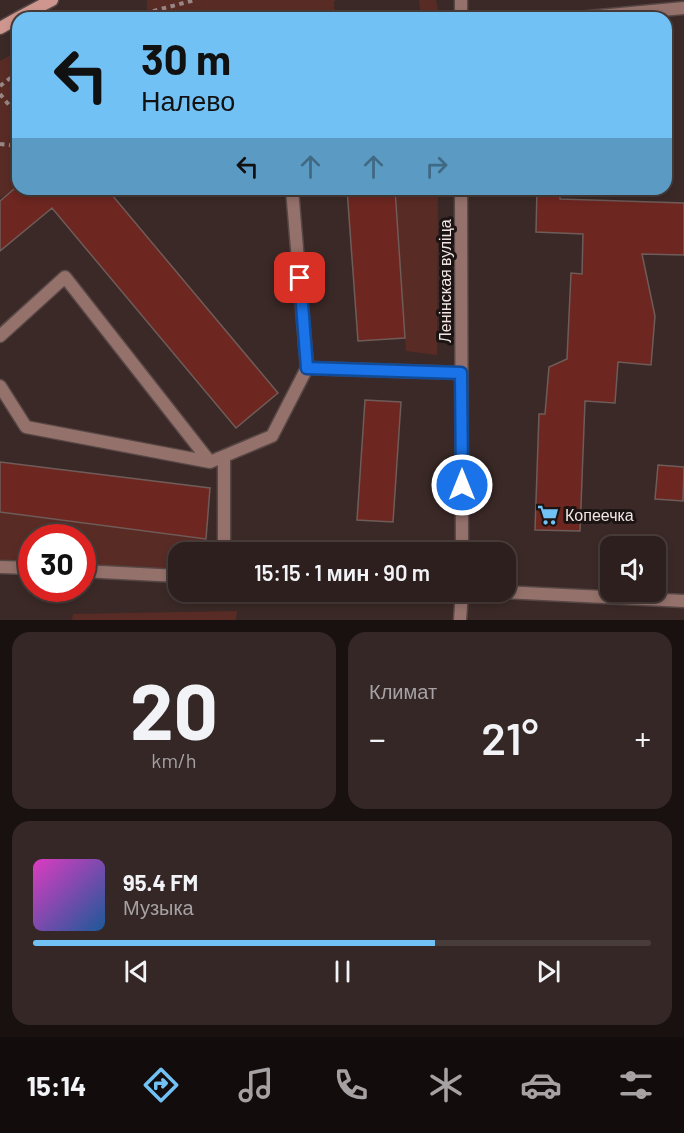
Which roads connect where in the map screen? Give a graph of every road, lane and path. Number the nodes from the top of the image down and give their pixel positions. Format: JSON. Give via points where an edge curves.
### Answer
{"nodes":[{"id":1,"x":52,"y":0,"type":"edge"},
{"id":2,"x":195,"y":0,"type":"edge"},
{"id":3,"x":684,"y":8,"type":"edge"},
{"id":4,"x":29,"y":12,"type":"edge"},
{"id":5,"x":150,"y":12,"type":"edge"},
{"id":6,"x":642,"y":12,"type":"edge"},
{"id":7,"x":12,"y":77,"type":"edge"},
{"id":8,"x":0,"y":86,"type":"edge"},
{"id":9,"x":0,"y":94,"type":"edge"},
{"id":10,"x":12,"y":109,"type":"edge"},
{"id":11,"x":293,"y":195,"type":"edge"},
{"id":12,"x":461,"y":195,"type":"edge"},
{"id":13,"x":0,"y":336,"type":"edge"},
{"id":14,"x":307,"y":368,"type":"junction"},
{"id":15,"x":461,"y":373,"type":"junction"},
{"id":16,"x":0,"y":386,"type":"edge"},
{"id":17,"x":224,"y":456,"type":"junction"},
{"id":18,"x":210,"y":462,"type":"junction"},
{"id":19,"x":224,"y":542,"type":"edge"},
{"id":20,"x":462,"y":542,"type":"edge"},
{"id":21,"x":0,"y":567,"type":"edge"},
{"id":22,"x":18,"y":568,"type":"edge"},
{"id":23,"x":96,"y":572,"type":"edge"},
{"id":24,"x":168,"y":575,"type":"edge"},
{"id":25,"x":516,"y":593,"type":"edge"},
{"id":26,"x":684,"y":601,"type":"edge"},
{"id":27,"x":461,"y":602,"type":"edge"},
{"id":28,"x":460,"y":620,"type":"edge"}],
"edges":[{"from":1,"to":4,"type":"main road"},
{"from":2,"to":5,"type":"path"},
{"from":3,"to":6,"type":"street"},
{"from":7,"to":8,"type":"path"},
{"from":9,"to":10,"type":"path"},
{"from":11,"to":14,"type":"street"},
{"from":12,"to":15,"type":"street","name":"Ленінская вуліца"},
{"from":13,"to":18,"type":"street","via":[[65,277]]},
{"from":14,"to":15,"type":"street"},
{"from":14,"to":17,"type":"street","via":[[272,436]]},
{"from":15,"to":20,"type":"street","name":"Ленінская вуліца"},
{"from":16,"to":18,"type":"street","via":[[26,427]]},
{"from":17,"to":18,"type":"street"},
{"from":17,"to":19,"type":"street"},
{"from":21,"to":22,"type":"street"},
{"from":23,"to":24,"type":"street"},
{"from":25,"to":26,"type":"street"},
{"from":27,"to":28,"type":"street"}]}
